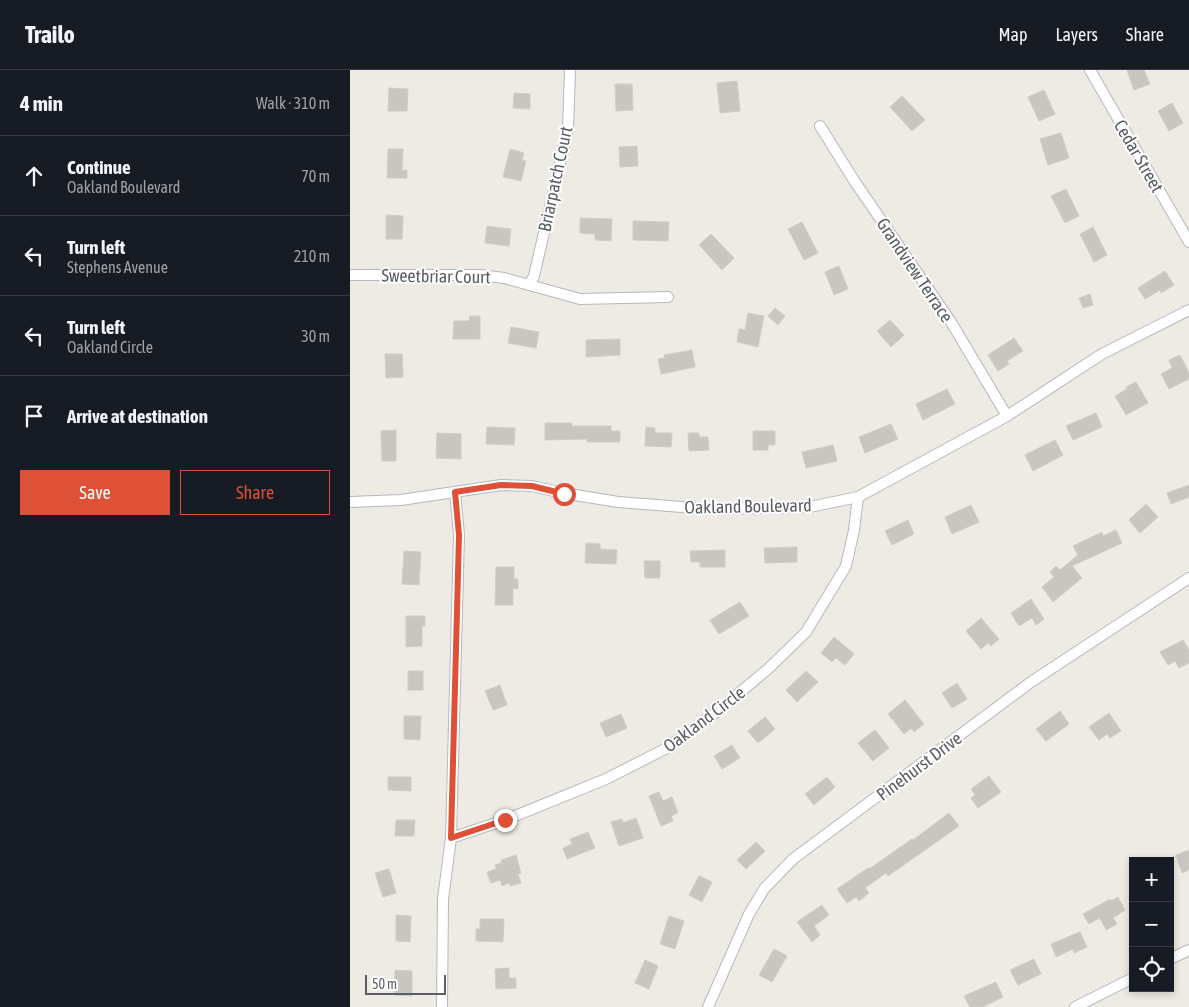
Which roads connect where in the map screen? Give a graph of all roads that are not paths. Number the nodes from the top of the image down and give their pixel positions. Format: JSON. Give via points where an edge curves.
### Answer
{"nodes":[{"id":1,"x":570,"y":70,"type":"edge"},
{"id":2,"x":1090,"y":70,"type":"edge"},
{"id":3,"x":820,"y":126,"type":"dead end"},
{"id":4,"x":1189,"y":242,"type":"edge"},
{"id":5,"x":350,"y":275,"type":"edge"},
{"id":6,"x":529,"y":285,"type":"junction"},
{"id":7,"x":668,"y":297,"type":"dead end"},
{"id":8,"x":1189,"y":310,"type":"edge"},
{"id":9,"x":1007,"y":416,"type":"junction"},
{"id":10,"x":455,"y":492,"type":"junction"},
{"id":11,"x":858,"y":497,"type":"junction"},
{"id":12,"x":350,"y":502,"type":"edge"},
{"id":13,"x":1189,"y":578,"type":"edge"},
{"id":14,"x":451,"y":838,"type":"junction"},
{"id":15,"x":1189,"y":950,"type":"edge"},
{"id":16,"x":1174,"y":957,"type":"edge"},
{"id":17,"x":1129,"y":980,"type":"edge"},
{"id":18,"x":442,"y":1007,"type":"edge"},
{"id":19,"x":708,"y":1007,"type":"edge"},
{"id":20,"x":1075,"y":1007,"type":"edge"}],
"edges":[{"from":1,"to":6,"type":"street","name":"Briarpatch Court","via":[[568,129],[534,276]]},
{"from":2,"to":4,"type":"street","name":"Cedar Street"},
{"from":3,"to":9,"type":"street","name":"Grandview Terrace","via":[[951,322]]},
{"from":5,"to":6,"type":"street","name":"Sweetbriar Court","via":[[480,275]]},
{"from":6,"to":7,"type":"street","name":"Sweetbriar Court","via":[[580,300]]},
{"from":8,"to":9,"type":"street","name":"Oakland Boulevard","via":[[1102,354]]},
{"from":9,"to":11,"type":"street","name":"Oakland Boulevard"},
{"from":10,"to":11,"type":"street","name":"Oakland Boulevard","via":[[501,485],[532,486],[618,502],[707,509],[810,507]]},
{"from":10,"to":12,"type":"street","name":"Oakland Boulevard","via":[[401,500]]},
{"from":10,"to":14,"type":"street","via":[[459,535]]},
{"from":11,"to":14,"type":"street","name":"Oakland Circle","via":[[846,566],[806,632],[768,670],[664,750],[606,779]]},
{"from":13,"to":19,"type":"street","name":"Pinehurst Drive","via":[[1031,682],[793,859],[764,889],[749,914]]},
{"from":14,"to":18,"type":"street","via":[[443,899]]},
{"from":15,"to":16,"type":"street"},
{"from":17,"to":20,"type":"street"}]}
